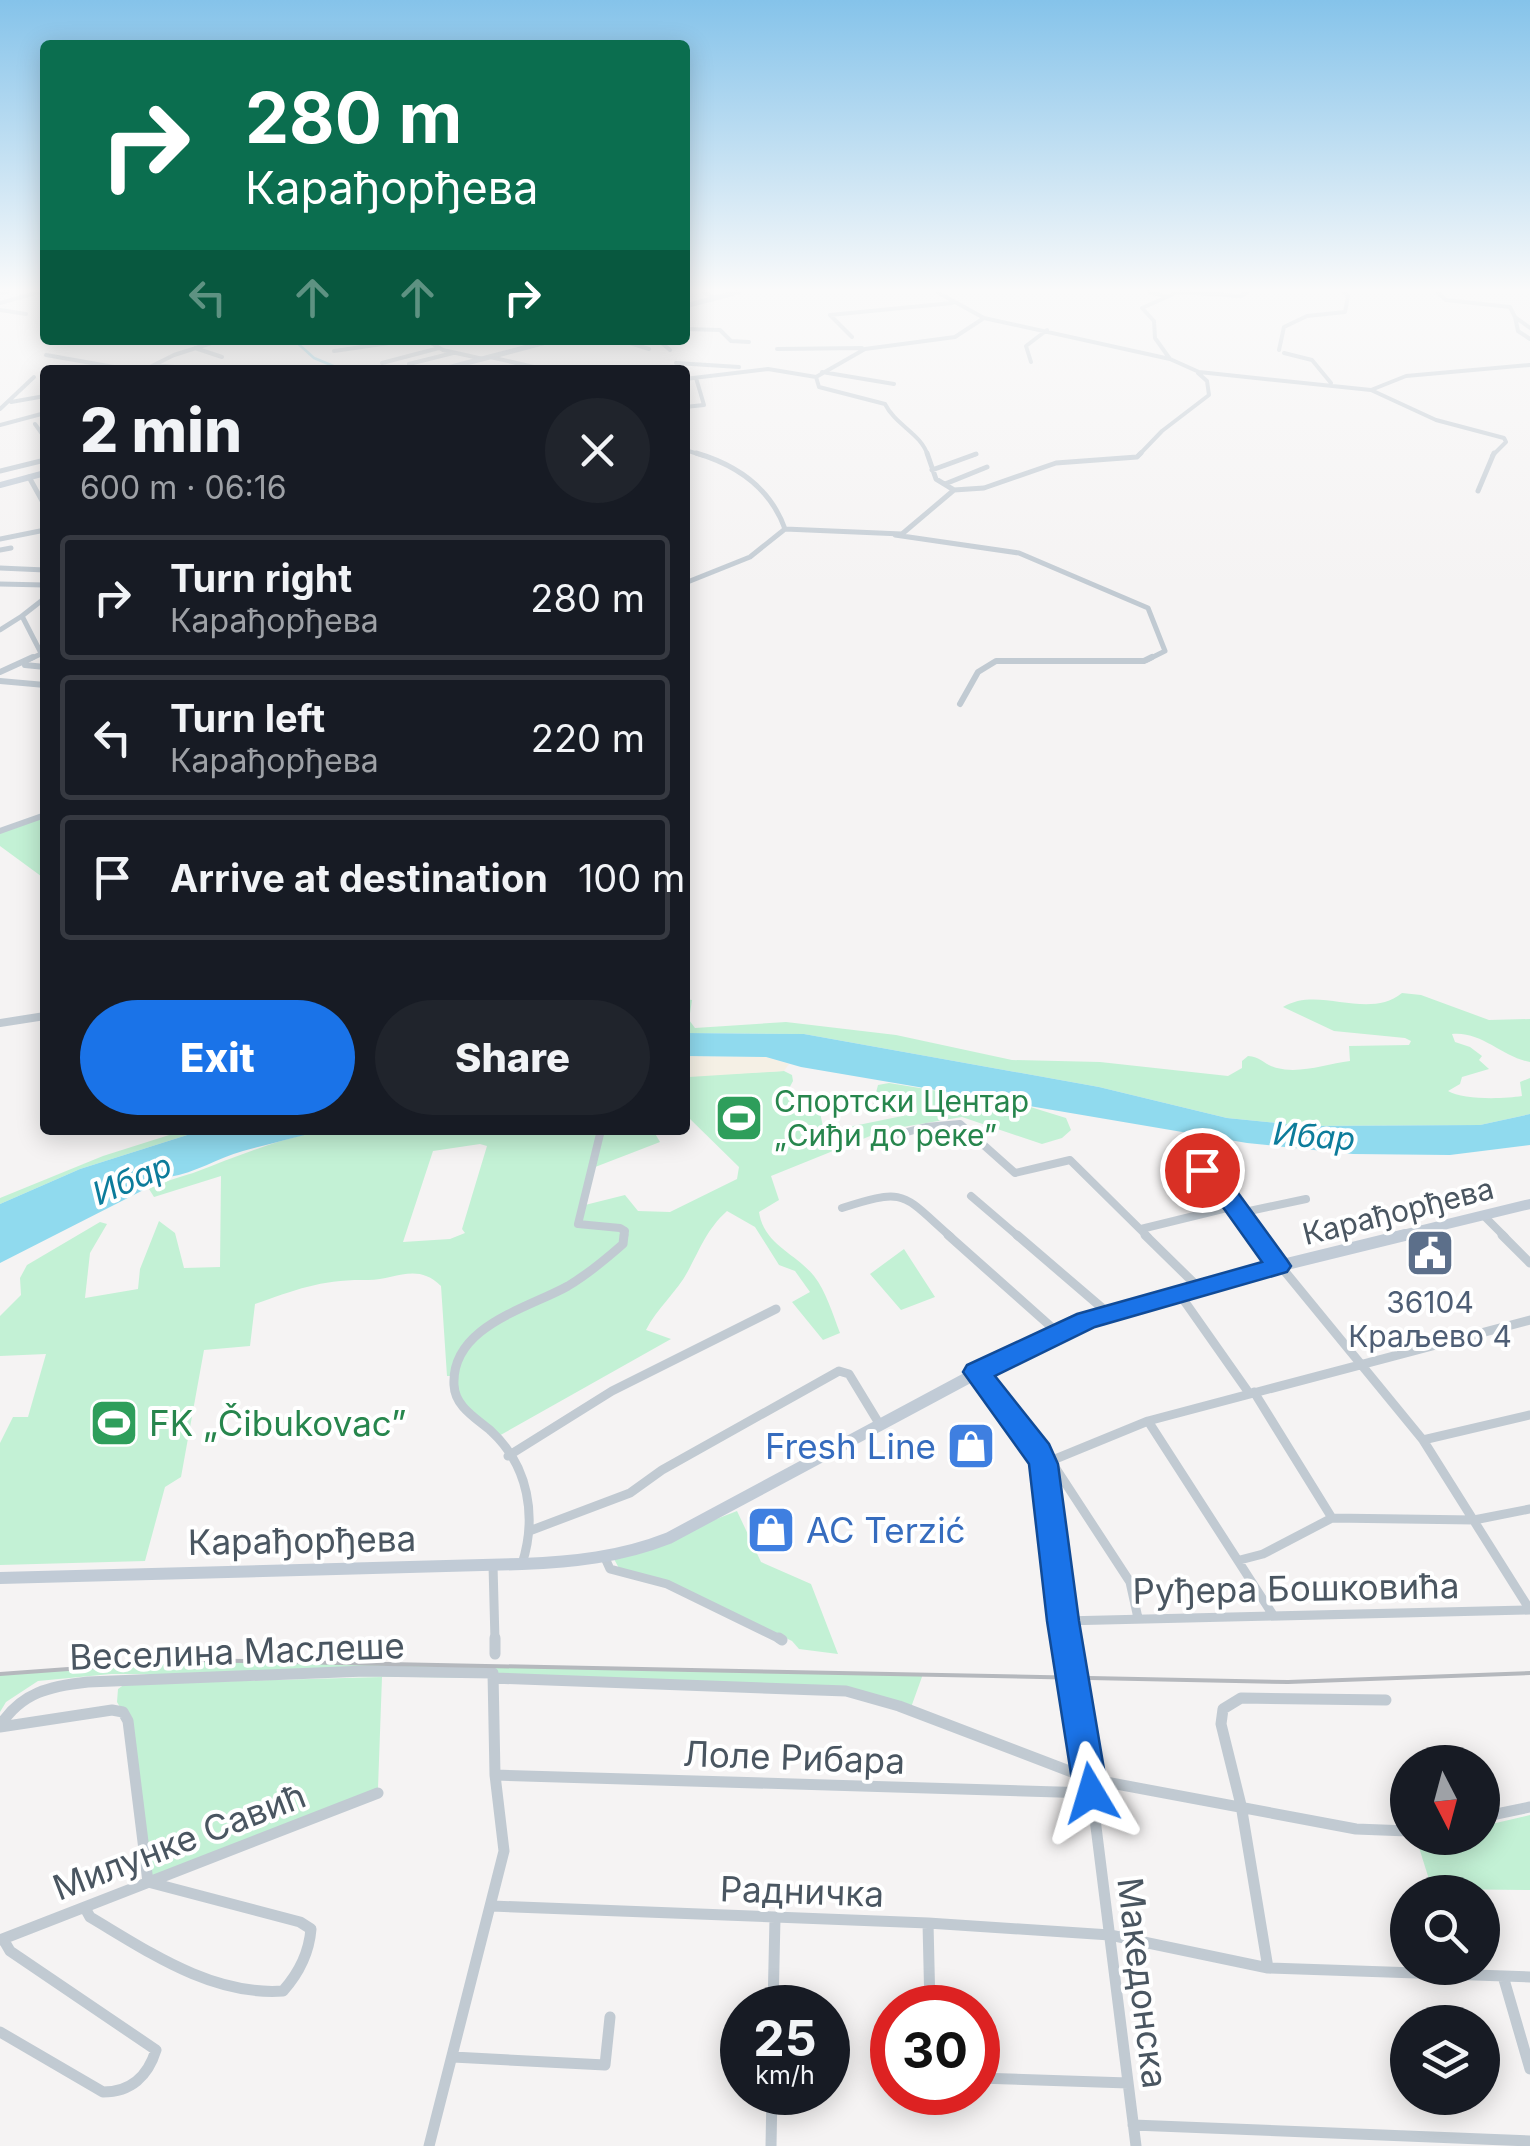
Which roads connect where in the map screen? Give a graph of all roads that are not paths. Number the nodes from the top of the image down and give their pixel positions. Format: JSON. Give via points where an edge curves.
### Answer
{"nodes":[{"id":1,"x":20,"y":392,"type":"edge"},
{"id":2,"x":700,"y":392,"type":"edge"},
{"id":3,"x":839,"y":392,"type":"edge"},
{"id":4,"x":1208,"y":392,"type":"edge"},
{"id":5,"x":1376,"y":392,"type":"edge"},
{"id":6,"x":40,"y":397,"type":"edge"},
{"id":7,"x":11,"y":402,"type":"junction"},
{"id":8,"x":690,"y":406,"type":"edge"},
{"id":9,"x":0,"y":409,"type":"edge"},
{"id":10,"x":40,"y":414,"type":"edge"},
{"id":11,"x":36,"y":424,"type":"dead end"},
{"id":12,"x":0,"y":425,"type":"edge"},
{"id":13,"x":40,"y":430,"type":"edge"},
{"id":14,"x":690,"y":451,"type":"edge"},
{"id":15,"x":976,"y":454,"type":"dead end"},
{"id":16,"x":40,"y":461,"type":"edge"},
{"id":17,"x":987,"y":467,"type":"dead end"},
{"id":18,"x":932,"y":470,"type":"junction"},
{"id":19,"x":0,"y":471,"type":"edge"},
{"id":20,"x":40,"y":474,"type":"edge"},
{"id":21,"x":30,"y":477,"type":"junction"},
{"id":22,"x":944,"y":484,"type":"junction"},
{"id":23,"x":0,"y":485,"type":"edge"},
{"id":24,"x":954,"y":490,"type":"junction"},
{"id":25,"x":1478,"y":491,"type":"dead end"},
{"id":26,"x":40,"y":496,"type":"edge"},
{"id":27,"x":785,"y":529,"type":"junction"},
{"id":28,"x":40,"y":531,"type":"edge"},
{"id":29,"x":896,"y":534,"type":"junction"},
{"id":30,"x":0,"y":539,"type":"edge"},
{"id":31,"x":12,"y":548,"type":"dead end"},
{"id":32,"x":0,"y":550,"type":"edge"},
{"id":33,"x":0,"y":568,"type":"edge"},
{"id":34,"x":40,"y":570,"type":"edge"},
{"id":35,"x":690,"y":581,"type":"edge"},
{"id":36,"x":0,"y":584,"type":"edge"},
{"id":37,"x":40,"y":585,"type":"edge"},
{"id":38,"x":40,"y":602,"type":"edge"},
{"id":39,"x":22,"y":616,"type":"junction"},
{"id":40,"x":0,"y":630,"type":"edge"},
{"id":41,"x":40,"y":648,"type":"edge"},
{"id":42,"x":40,"y":655,"type":"edge"},
{"id":43,"x":22,"y":665,"type":"junction"},
{"id":44,"x":40,"y":667,"type":"edge"},
{"id":45,"x":0,"y":672,"type":"edge"},
{"id":46,"x":0,"y":681,"type":"edge"},
{"id":47,"x":40,"y":685,"type":"edge"},
{"id":48,"x":960,"y":704,"type":"dead end"},
{"id":49,"x":40,"y":816,"type":"edge"},
{"id":50,"x":0,"y":831,"type":"edge"},
{"id":51,"x":40,"y":1017,"type":"edge"},
{"id":52,"x":0,"y":1023,"type":"edge"},
{"id":53,"x":600,"y":1135,"type":"edge"},
{"id":54,"x":884,"y":1138,"type":"dead end"},
{"id":55,"x":1169,"y":1169,"type":"dead end"},
{"id":56,"x":970,"y":1196,"type":"dead end"},
{"id":57,"x":1306,"y":1199,"type":"dead end"},
{"id":58,"x":1530,"y":1204,"type":"edge"},
{"id":59,"x":842,"y":1208,"type":"dead end"},
{"id":60,"x":1238,"y":1210,"type":"junction"},
{"id":61,"x":1484,"y":1216,"type":"junction"},
{"id":62,"x":1141,"y":1229,"type":"junction"},
{"id":63,"x":1530,"y":1262,"type":"edge"},
{"id":64,"x":1278,"y":1266,"type":"junction"},
{"id":65,"x":1197,"y":1286,"type":"junction"},
{"id":66,"x":1178,"y":1292,"type":"junction"},
{"id":67,"x":776,"y":1309,"type":"dead end"},
{"id":68,"x":1108,"y":1313,"type":"junction"},
{"id":69,"x":1530,"y":1320,"type":"edge"},
{"id":70,"x":1058,"y":1332,"type":"junction"},
{"id":71,"x":1360,"y":1365,"type":"junction"},
{"id":72,"x":977,"y":1372,"type":"junction"},
{"id":73,"x":1252,"y":1393,"type":"junction"},
{"id":74,"x":1530,"y":1415,"type":"edge"},
{"id":75,"x":1148,"y":1421,"type":"junction"},
{"id":76,"x":880,"y":1424,"type":"junction"},
{"id":77,"x":1423,"y":1440,"type":"junction"},
{"id":78,"x":508,"y":1456,"type":"junction"},
{"id":79,"x":1044,"y":1459,"type":"junction"},
{"id":80,"x":1530,"y":1509,"type":"edge"},
{"id":81,"x":1332,"y":1518,"type":"junction"},
{"id":82,"x":1474,"y":1520,"type":"junction"},
{"id":83,"x":532,"y":1530,"type":"junction"},
{"id":84,"x":605,"y":1558,"type":"junction"},
{"id":85,"x":1240,"y":1560,"type":"junction"},
{"id":86,"x":522,"y":1564,"type":"junction"},
{"id":87,"x":493,"y":1565,"type":"junction"},
{"id":88,"x":0,"y":1578,"type":"edge"},
{"id":89,"x":1530,"y":1610,"type":"edge"},
{"id":90,"x":1273,"y":1615,"type":"junction"},
{"id":91,"x":1138,"y":1618,"type":"junction"},
{"id":92,"x":1063,"y":1621,"type":"junction"},
{"id":93,"x":782,"y":1640,"type":"dead end"},
{"id":94,"x":495,"y":1654,"type":"dead end"},
{"id":95,"x":493,"y":1675,"type":"junction"},
{"id":96,"x":1386,"y":1700,"type":"dead end"},
{"id":97,"x":0,"y":1727,"type":"edge"},
{"id":98,"x":495,"y":1776,"type":"junction"},
{"id":99,"x":1091,"y":1786,"type":"junction"},
{"id":100,"x":378,"y":1793,"type":"dead end"},
{"id":101,"x":1241,"y":1805,"type":"junction"},
{"id":102,"x":1530,"y":1807,"type":"edge"},
{"id":103,"x":1500,"y":1813,"type":"edge"},
{"id":104,"x":1390,"y":1830,"type":"edge"},
{"id":105,"x":148,"y":1882,"type":"junction"},
{"id":106,"x":492,"y":1906,"type":"junction"},
{"id":107,"x":85,"y":1908,"type":"junction"},
{"id":108,"x":775,"y":1918,"type":"junction"},
{"id":109,"x":928,"y":1923,"type":"junction"},
{"id":110,"x":1110,"y":1935,"type":"junction"},
{"id":111,"x":1,"y":1939,"type":"edge"},
{"id":112,"x":1268,"y":1968,"type":"junction"},
{"id":113,"x":1503,"y":1976,"type":"junction"},
{"id":114,"x":1530,"y":1977,"type":"edge"},
{"id":115,"x":774,"y":1985,"type":"edge"},
{"id":116,"x":929,"y":1985,"type":"edge"},
{"id":117,"x":610,"y":2016,"type":"dead end"},
{"id":118,"x":0,"y":2032,"type":"edge"},
{"id":119,"x":453,"y":2057,"type":"junction"},
{"id":120,"x":1530,"y":2069,"type":"edge"},
{"id":121,"x":1000,"y":2079,"type":"edge"},
{"id":122,"x":1128,"y":2083,"type":"junction"},
{"id":123,"x":772,"y":2115,"type":"edge"},
{"id":124,"x":1133,"y":2125,"type":"junction"},
{"id":125,"x":1346,"y":2140,"type":"edge"},
{"id":126,"x":1530,"y":2141,"type":"edge"},
{"id":127,"x":429,"y":2146,"type":"edge"},
{"id":128,"x":771,"y":2146,"type":"edge"},
{"id":129,"x":1136,"y":2146,"type":"edge"}],
"edges":[{"from":1,"to":7,"type":"street"},
{"from":2,"to":8,"type":"street","via":[[704,405]]},
{"from":3,"to":18,"type":"street","via":[[885,404],[892,420],[924,442]]},
{"from":4,"to":24,"type":"street","via":[[1136,457],[1056,463],[984,488]]},
{"from":5,"to":25,"type":"street","via":[[1436,420],[1504,438]]},
{"from":6,"to":7,"type":"street"},
{"from":7,"to":9,"type":"street"},
{"from":10,"to":12,"type":"street"},
{"from":11,"to":13,"type":"street"},
{"from":14,"to":27,"type":"street","via":[[731,463],[777,506]]},
{"from":15,"to":18,"type":"street"},
{"from":16,"to":19,"type":"street"},
{"from":17,"to":22,"type":"street"},
{"from":18,"to":22,"type":"street"},
{"from":20,"to":21,"type":"street"},
{"from":21,"to":23,"type":"street"},
{"from":21,"to":26,"type":"street"},
{"from":22,"to":24,"type":"street"},
{"from":24,"to":29,"type":"street","via":[[910,531]]},
{"from":27,"to":29,"type":"street"},
{"from":27,"to":35,"type":"street","via":[[750,558]]},
{"from":28,"to":30,"type":"street"},
{"from":29,"to":48,"type":"street","via":[[1002,550],[1068,571],[1148,608],[1165,652],[1144,660],[996,661],[978,672]]},
{"from":31,"to":32,"type":"street"},
{"from":33,"to":34,"type":"street"},
{"from":36,"to":37,"type":"street"},
{"from":38,"to":39,"type":"street"},
{"from":39,"to":40,"type":"street"},
{"from":39,"to":41,"type":"street"},
{"from":42,"to":43,"type":"street"},
{"from":43,"to":44,"type":"street"},
{"from":43,"to":45,"type":"street"},
{"from":46,"to":47,"type":"street"},
{"from":49,"to":50,"type":"street"},
{"from":51,"to":52,"type":"street"},
{"from":53,"to":78,"type":"street","via":[[578,1224],[620,1228],[626,1238],[592,1271],[476,1336],[455,1370],[456,1400],[497,1436]]},
{"from":54,"to":62,"type":"street","via":[[953,1123],[966,1127],[1014,1173],[1070,1160]]},
{"from":55,"to":60,"type":"street","name":"Карађорђева","via":[[1214,1177]]},
{"from":56,"to":68,"type":"street"},
{"from":57,"to":60,"type":"street"},
{"from":58,"to":61,"type":"street","name":"Карађорђева"},
{"from":59,"to":70,"type":"street","via":[[888,1193],[907,1198]]},
{"from":60,"to":62,"type":"street"},
{"from":60,"to":64,"type":"street","name":"Карађорђева"},
{"from":61,"to":63,"type":"street"},
{"from":61,"to":64,"type":"street","name":"Карађорђева"},
{"from":62,"to":65,"type":"street"},
{"from":64,"to":65,"type":"street","name":"Карађорђева"},
{"from":64,"to":71,"type":"street"},
{"from":65,"to":66,"type":"street","name":"Карађорђева"},
{"from":66,"to":68,"type":"street","name":"Карађорђева"},
{"from":66,"to":73,"type":"street"},
{"from":67,"to":78,"type":"street","via":[[612,1391]]},
{"from":68,"to":70,"type":"street","name":"Карађорђева"},
{"from":69,"to":71,"type":"street"},
{"from":70,"to":72,"type":"street","name":"Карађорђева"},
{"from":71,"to":73,"type":"street"},
{"from":71,"to":77,"type":"street"},
{"from":72,"to":76,"type":"street","name":"Карађорђева"},
{"from":72,"to":79,"type":"street"},
{"from":73,"to":75,"type":"street"},
{"from":73,"to":81,"type":"street"},
{"from":74,"to":77,"type":"street"},
{"from":75,"to":79,"type":"street"},
{"from":75,"to":85,"type":"street"},
{"from":76,"to":83,"type":"street","via":[[848,1374],[838,1371],[630,1494]]},
{"from":76,"to":84,"type":"street","name":"Карађорђева","via":[[669,1538]]},
{"from":77,"to":82,"type":"street"},
{"from":78,"to":83,"type":"street","via":[[524,1485]]},
{"from":79,"to":91,"type":"street","via":[[1130,1582]]},
{"from":79,"to":92,"type":"street","name":"Македонска"},
{"from":80,"to":82,"type":"street"},
{"from":81,"to":82,"type":"street"},
{"from":81,"to":85,"type":"street"},
{"from":82,"to":89,"type":"street"},
{"from":83,"to":86,"type":"street"},
{"from":84,"to":86,"type":"street","name":"Карађорђева"},
{"from":84,"to":93,"type":"street","via":[[610,1569],[668,1584]]},
{"from":85,"to":90,"type":"street"},
{"from":86,"to":87,"type":"street","name":"Карађорђева"},
{"from":87,"to":88,"type":"street","name":"Карађорђева"},
{"from":87,"to":94,"type":"street"},
{"from":89,"to":90,"type":"street","name":"Руђера Бошковића"},
{"from":90,"to":91,"type":"street","name":"Руђера Бошковића"},
{"from":91,"to":92,"type":"street","name":"Руђера Бошковића"},
{"from":92,"to":99,"type":"street","name":"Македонска"},
{"from":95,"to":97,"type":"street","name":"Веселина Маслеше","via":[[365,1671],[44,1687],[10,1706]]},
{"from":95,"to":98,"type":"street"},
{"from":95,"to":99,"type":"street","name":"Веселина Маслеше","via":[[846,1691],[899,1706]]},
{"from":96,"to":101,"type":"street","via":[[1241,1698],[1223,1710]]},
{"from":97,"to":105,"type":"street","via":[[123,1712]]},
{"from":98,"to":99,"type":"street","name":"Лоле Рибара"},
{"from":98,"to":106,"type":"street","via":[[504,1851]]},
{"from":99,"to":101,"type":"street"},
{"from":99,"to":110,"type":"street","name":"Македонска"},
{"from":100,"to":105,"type":"street","name":"Милунке Савић"},
{"from":101,"to":104,"type":"street"},
{"from":101,"to":112,"type":"street"},
{"from":102,"to":103,"type":"street"},
{"from":105,"to":107,"type":"street","name":"Милунке Савић"},
{"from":105,"to":107,"type":"street","via":[[309,1926],[307,1954],[289,1985],[271,1994],[198,1976],[90,1917]]},
{"from":106,"to":108,"type":"street","name":"Радничка"},
{"from":106,"to":119,"type":"street"},
{"from":107,"to":111,"type":"street","name":"Милунке Савић"},
{"from":108,"to":109,"type":"street","name":"Радничка"},
{"from":108,"to":115,"type":"street"},
{"from":109,"to":110,"type":"street","name":"Радничка"},
{"from":109,"to":116,"type":"street"},
{"from":110,"to":112,"type":"street","name":"Радничка"},
{"from":110,"to":122,"type":"street","name":"Македонска"},
{"from":111,"to":118,"type":"street","via":[[156,2050],[136,2084],[103,2092]]},
{"from":112,"to":113,"type":"street","name":"Радничка"},
{"from":113,"to":114,"type":"street","name":"Радничка"},
{"from":113,"to":120,"type":"street"},
{"from":117,"to":119,"type":"street","via":[[604,2065]]},
{"from":119,"to":127,"type":"street"},
{"from":121,"to":122,"type":"street"},
{"from":122,"to":124,"type":"street","name":"Македонска"},
{"from":123,"to":128,"type":"street"},
{"from":124,"to":125,"type":"street"},
{"from":124,"to":129,"type":"street","name":"Македонска"},
{"from":125,"to":126,"type":"street"}]}
